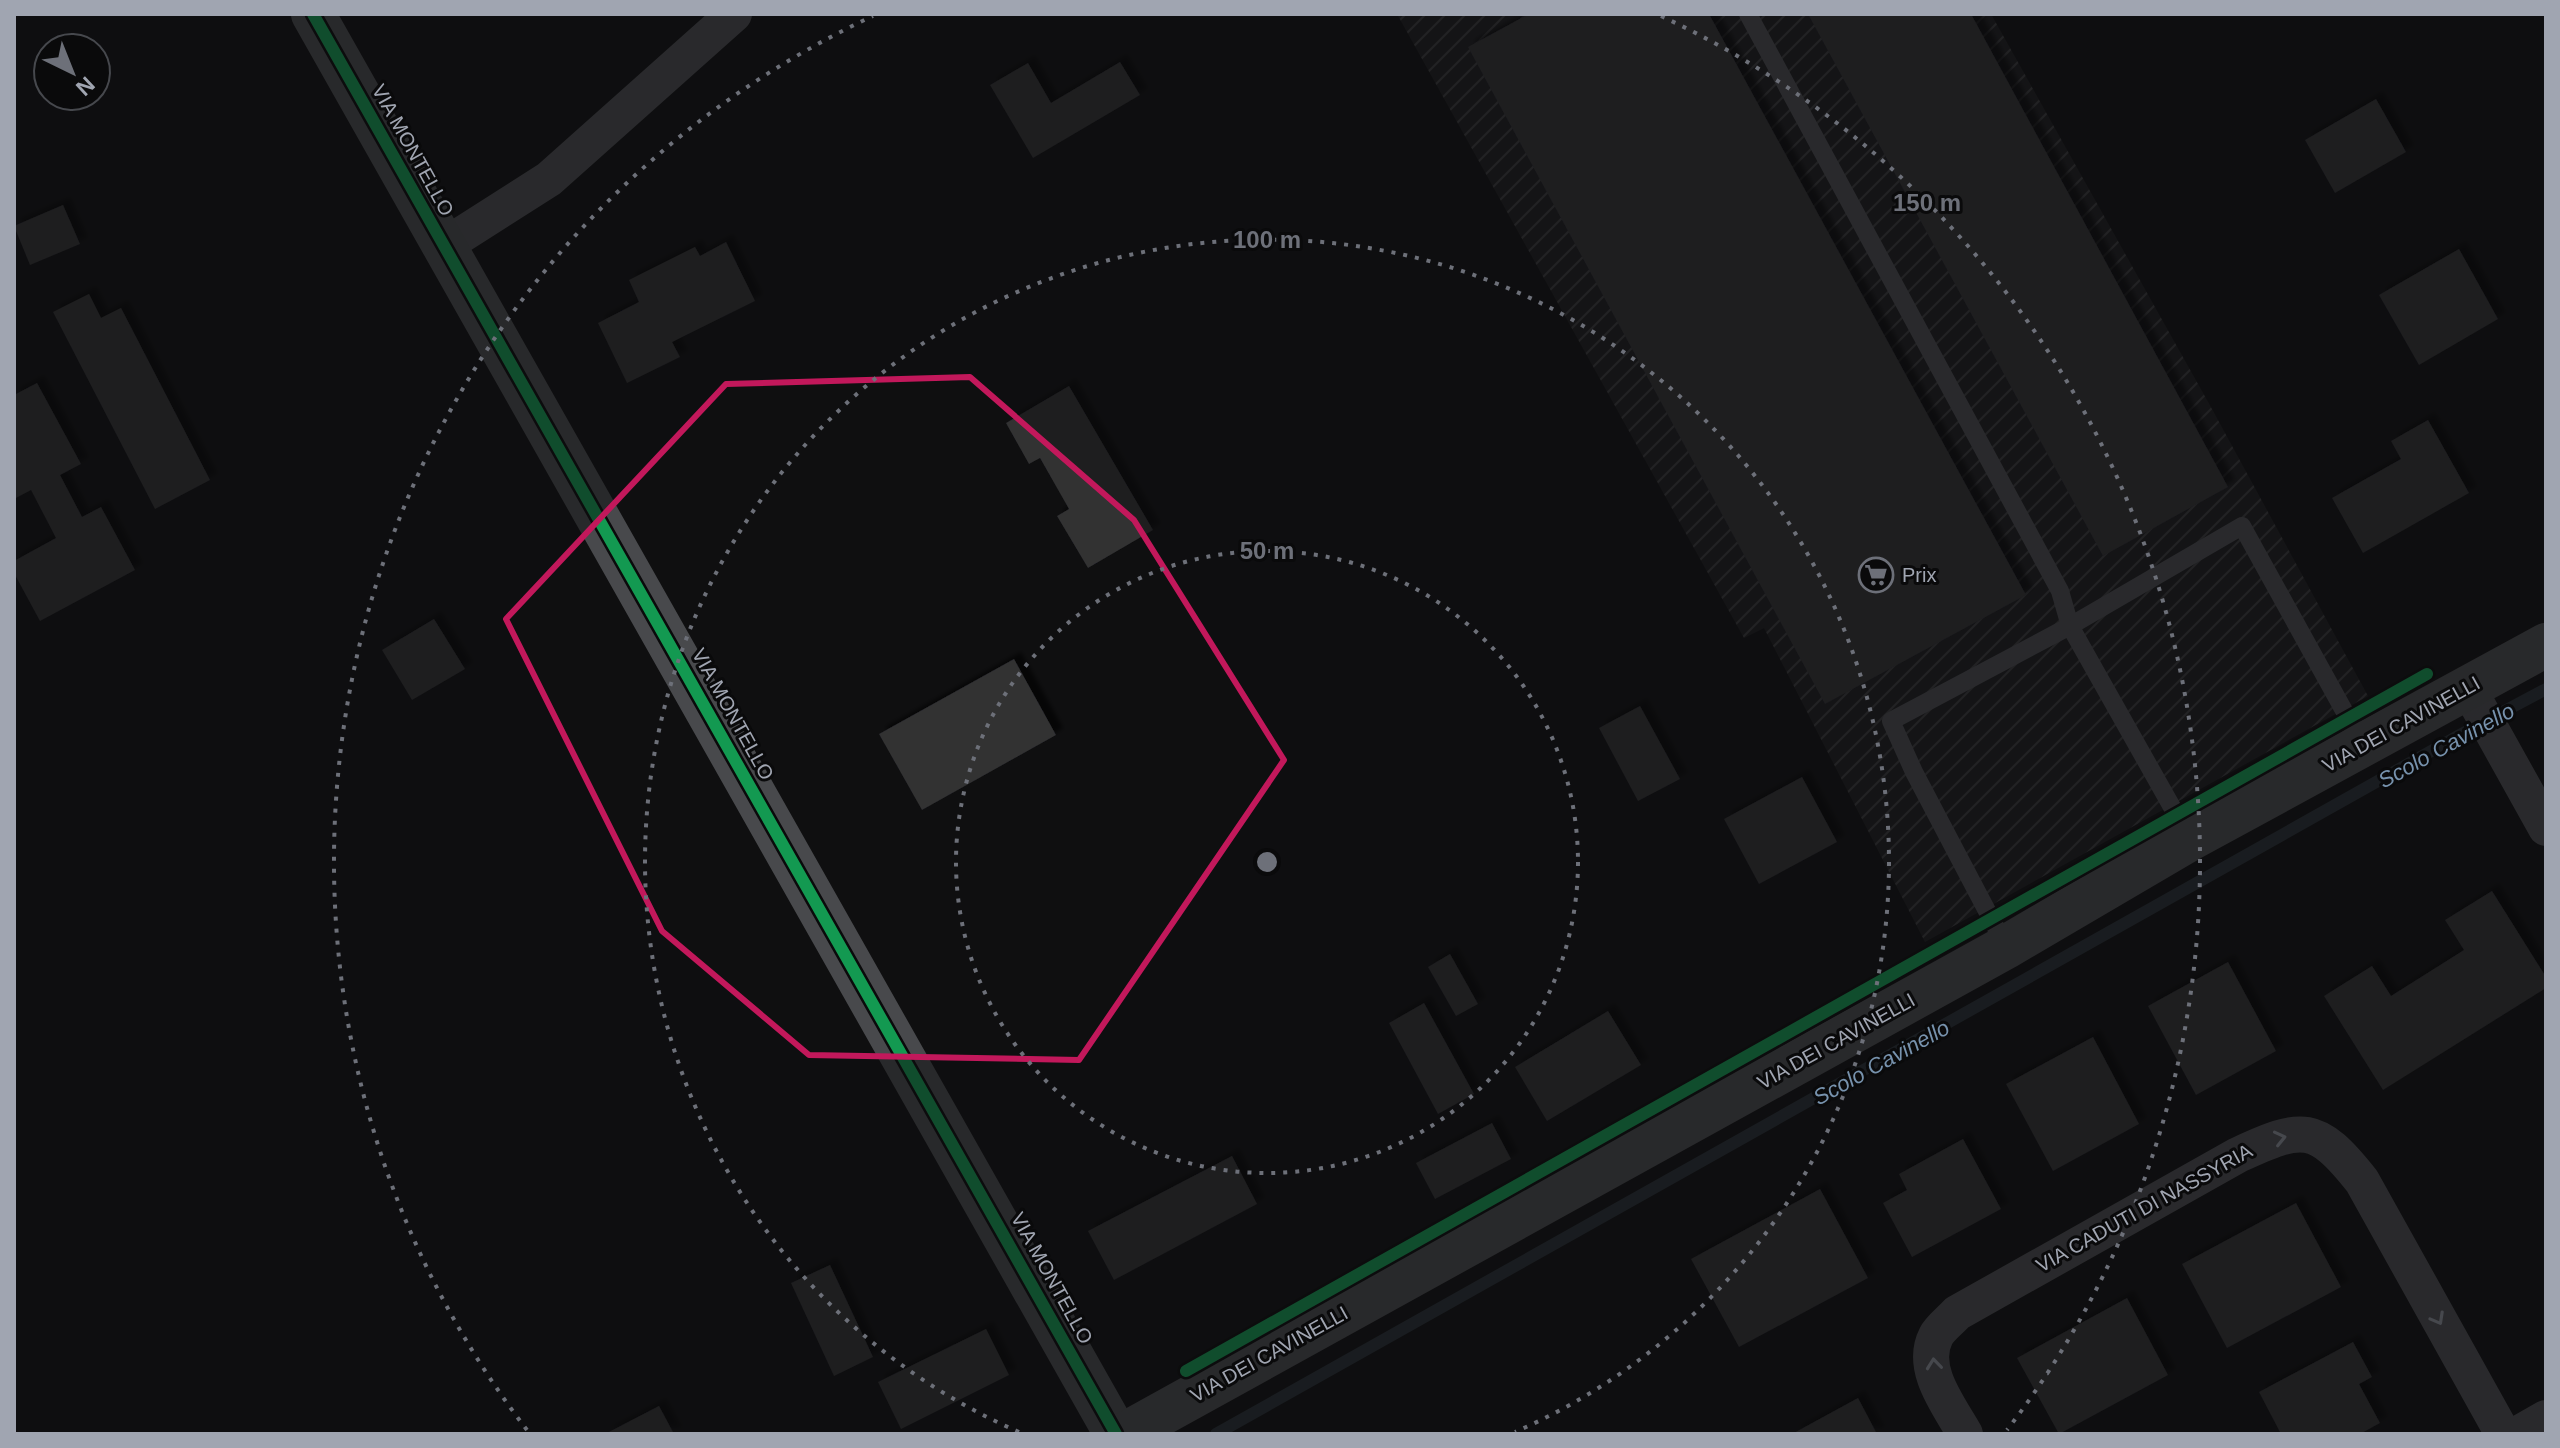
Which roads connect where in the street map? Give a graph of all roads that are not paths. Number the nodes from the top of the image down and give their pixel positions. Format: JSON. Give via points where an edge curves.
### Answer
{"nodes":[{"id":1,"x":313,"y":14,"type":"edge"},
{"id":2,"x":734,"y":14,"type":"edge"},
{"id":3,"x":1748,"y":14,"type":"edge"},
{"id":4,"x":444,"y":246,"type":"junction"},
{"id":5,"x":2070,"y":626,"type":"junction"},
{"id":6,"x":2546,"y":645,"type":"edge"},
{"id":7,"x":2474,"y":700,"type":"junction"},
{"id":8,"x":2363,"y":745,"type":"junction"},
{"id":9,"x":2546,"y":828,"type":"edge"},
{"id":10,"x":2190,"y":839,"type":"junction"},
{"id":11,"x":2006,"y":947,"type":"junction"},
{"id":12,"x":2546,"y":1418,"type":"edge"},
{"id":13,"x":1116,"y":1434,"type":"edge"},
{"id":14,"x":1125,"y":1434,"type":"edge"},
{"id":15,"x":1965,"y":1434,"type":"edge"},
{"id":16,"x":2503,"y":1434,"type":"edge"},
{"id":17,"x":2518,"y":1434,"type":"edge"}],
"edges":[{"from":1,"to":4,"type":"street","name":"VIA MONTELLO"},
{"from":2,"to":4,"type":"street","name":"VIA MONTELLO","via":[[549,179]]},
{"from":3,"to":5,"type":"lane","via":[[2060,591]]},
{"from":4,"to":13,"type":"street","name":"VIA MONTELLO"},
{"from":5,"to":8,"type":"lane","via":[[2242,526]]},
{"from":5,"to":10,"type":"lane"},
{"from":5,"to":11,"type":"lane","via":[[1891,721]]},
{"from":6,"to":7,"type":"street","name":"VIA DEI CAVINELLI"},
{"from":7,"to":8,"type":"street","name":"VIA DEI CAVINELLI"},
{"from":7,"to":9,"type":"street"},
{"from":8,"to":10,"type":"street","name":"VIA DEI CAVINELLI"},
{"from":10,"to":11,"type":"street","name":"VIA DEI CAVINELLI"},
{"from":11,"to":14,"type":"street","name":"VIA DEI CAVINELLI"},
{"from":12,"to":17,"type":"street"},
{"from":15,"to":16,"type":"street","name":"VIA CADUTI DI NASSYRIA","one_way":true,"via":[[1931,1362],[1936,1336],[1957,1313],[2238,1155],[2274,1138],[2310,1133],[2338,1151],[2362,1181]]}]}
